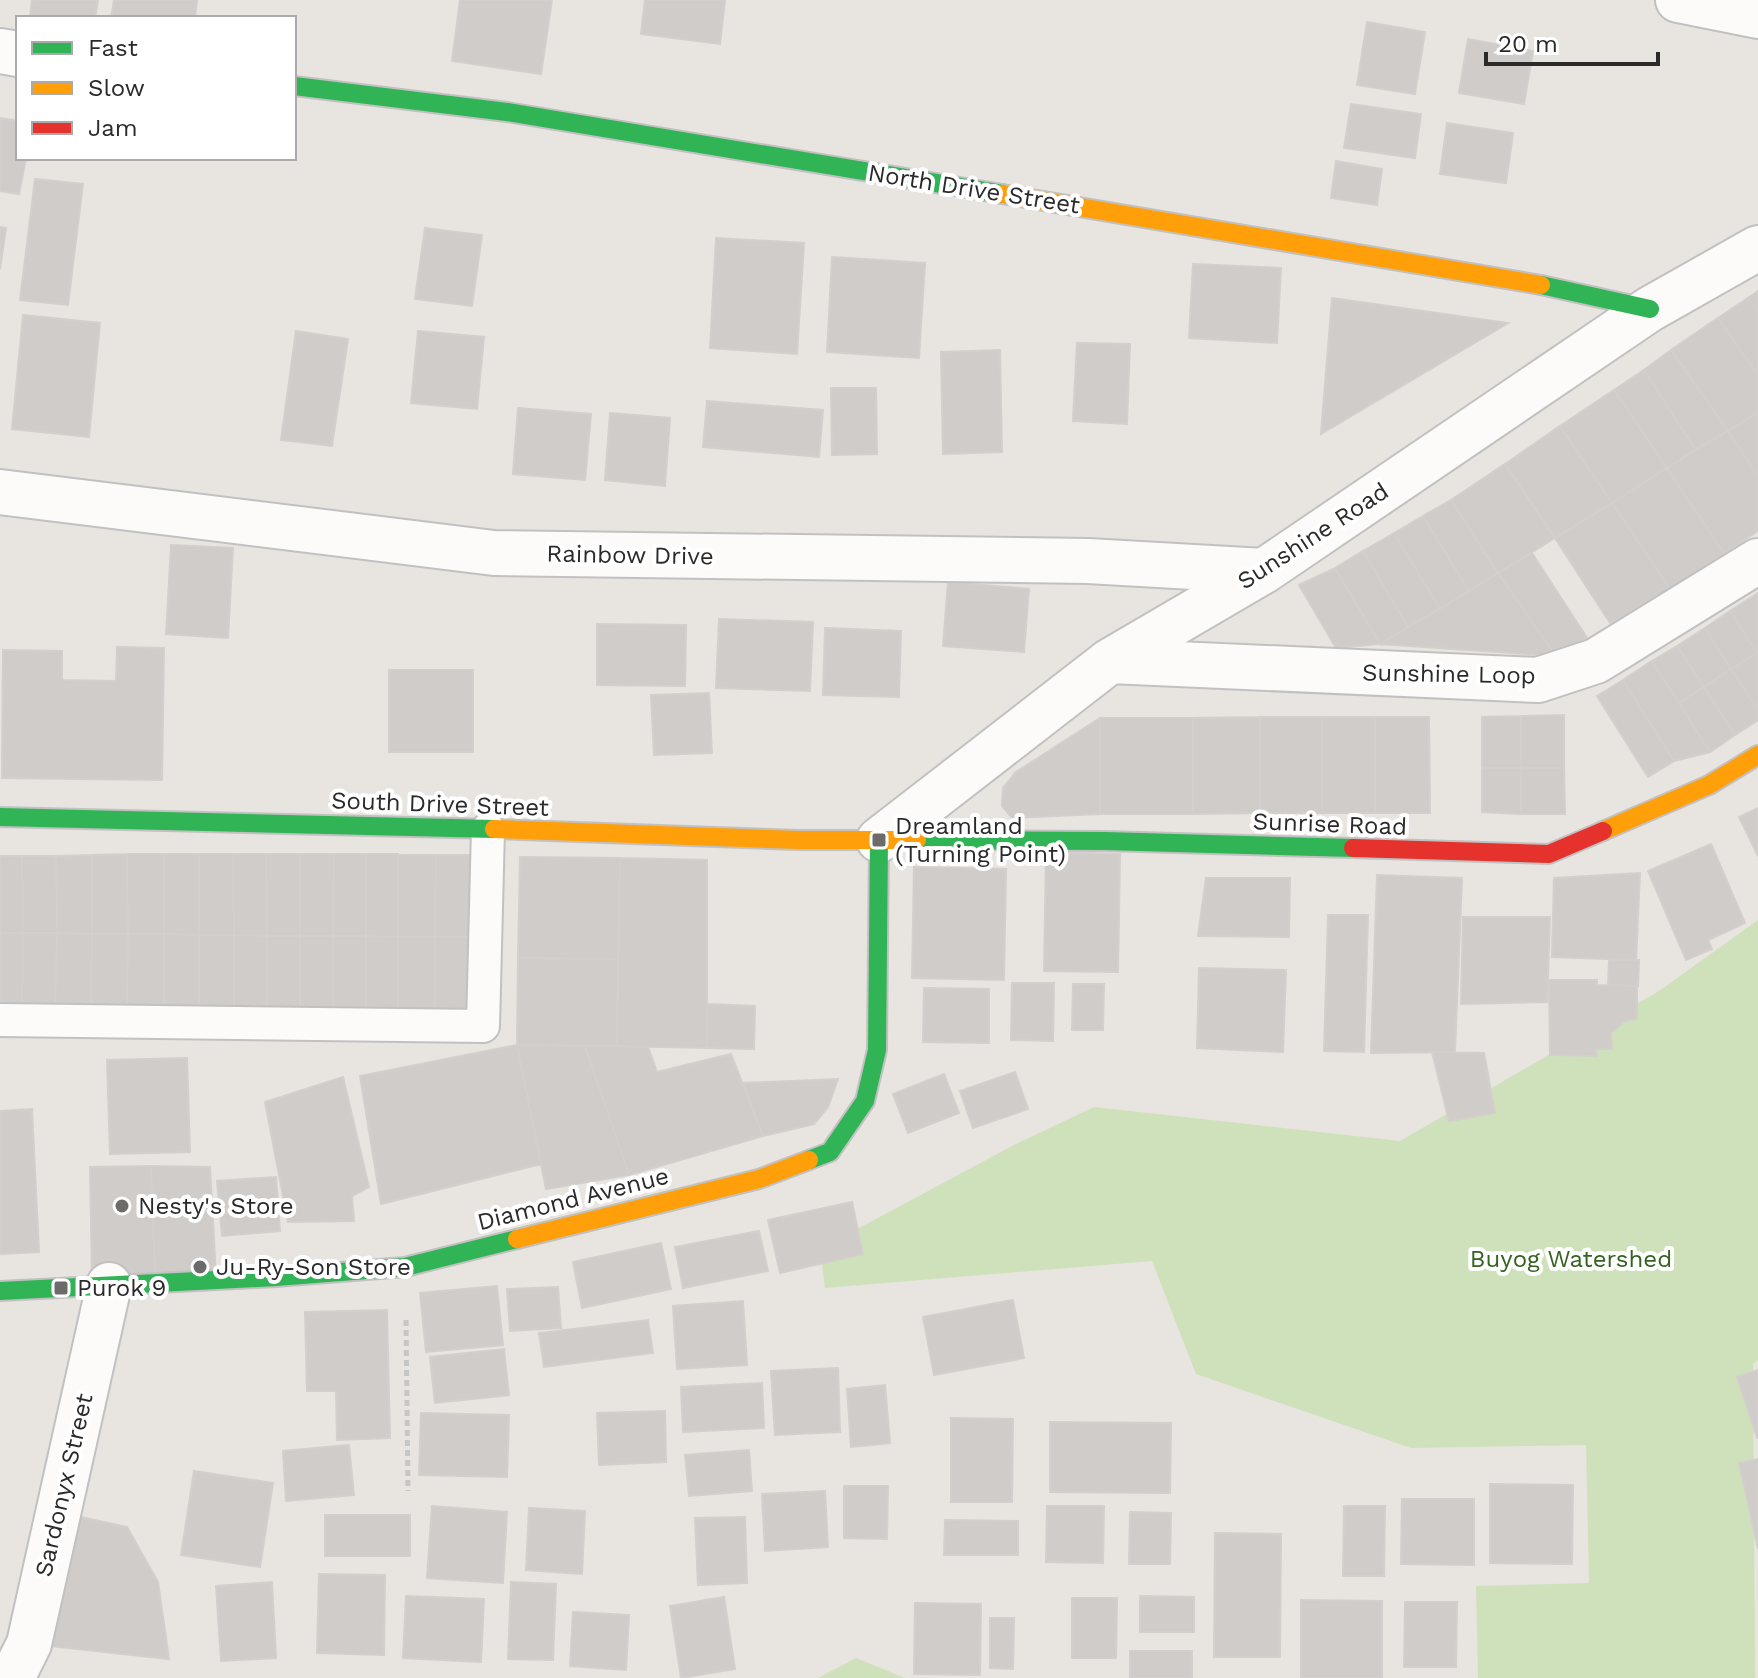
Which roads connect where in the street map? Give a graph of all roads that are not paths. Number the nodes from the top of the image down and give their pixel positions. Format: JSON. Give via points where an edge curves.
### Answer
{"nodes":[{"id":1,"x":1678,"y":0,"type":"edge"},
{"id":2,"x":1758,"y":16,"type":"edge"},
{"id":3,"x":296,"y":86,"type":"edge"},
{"id":4,"x":1758,"y":248,"type":"edge"},
{"id":5,"x":1650,"y":309,"type":"junction"},
{"id":6,"x":0,"y":492,"type":"edge"},
{"id":7,"x":1758,"y":561,"type":"edge"},
{"id":8,"x":1264,"y":571,"type":"junction"},
{"id":9,"x":1110,"y":661,"type":"junction"},
{"id":10,"x":1758,"y":755,"type":"edge"},
{"id":11,"x":0,"y":817,"type":"edge"},
{"id":12,"x":488,"y":829,"type":"junction"},
{"id":13,"x":879,"y":840,"type":"junction"},
{"id":14,"x":0,"y":1020,"type":"edge"},
{"id":15,"x":109,"y":1285,"type":"junction"},
{"id":16,"x":0,"y":1291,"type":"edge"},
{"id":17,"x":5,"y":1678,"type":"edge"}],
"edges":[{"from":1,"to":2,"type":"street"},
{"from":3,"to":5,"type":"street","name":"North Drive Street","via":[[507,112],[1524,281]]},
{"from":4,"to":5,"type":"street","name":"Sunshine Road"},
{"from":5,"to":8,"type":"street","name":"Sunshine Road"},
{"from":6,"to":8,"type":"street","name":"Rainbow Drive","via":[[494,553],[1088,561]]},
{"from":7,"to":9,"type":"street","name":"Sunshine Loop","via":[[1596,661],[1538,680]]},
{"from":8,"to":9,"type":"street","name":"Sunshine Road"},
{"from":9,"to":13,"type":"street","name":"Sunshine Road"},
{"from":10,"to":13,"type":"street","name":"Sunrise Road","via":[[1709,785],[1549,854]]},
{"from":11,"to":12,"type":"street","name":"South Drive Street"},
{"from":12,"to":13,"type":"street","name":"South Drive Street"},
{"from":12,"to":14,"type":"lane","via":[[483,1026]]},
{"from":13,"to":15,"type":"street","name":"Diamond Avenue","via":[[877,1050],[865,1101],[830,1152],[759,1179],[405,1267]]},
{"from":15,"to":16,"type":"street","name":"Diamond Avenue"},
{"from":15,"to":17,"type":"street","name":"Sardonyx Street","via":[[29,1644],[14,1674]]}]}
